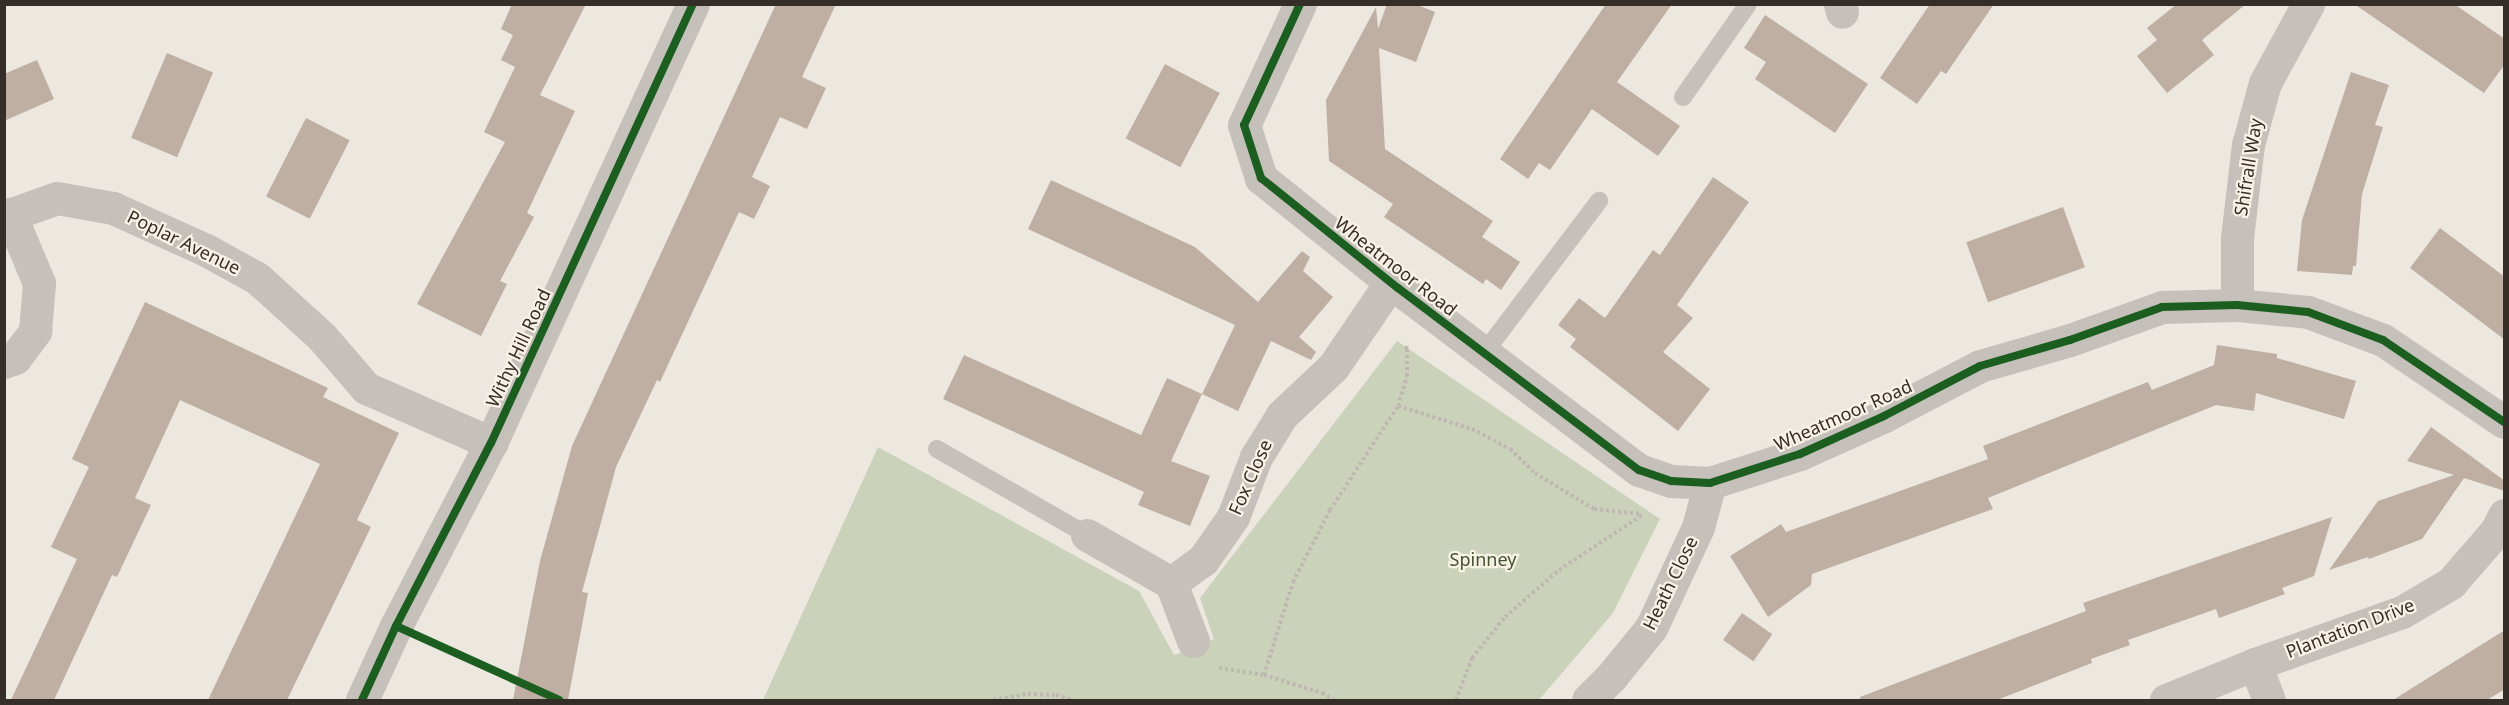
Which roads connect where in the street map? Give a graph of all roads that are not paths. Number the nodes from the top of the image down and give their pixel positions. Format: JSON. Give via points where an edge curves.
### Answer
{"nodes":[{"id":1,"x":693,"y":4,"type":"edge"},
{"id":2,"x":1300,"y":4,"type":"edge"},
{"id":3,"x":1748,"y":4,"type":"edge"},
{"id":4,"x":2308,"y":4,"type":"edge"},
{"id":5,"x":1683,"y":97,"type":"dead end"},
{"id":6,"x":1599,"y":201,"type":"dead end"},
{"id":7,"x":7,"y":216,"type":"edge"},
{"id":8,"x":1395,"y":285,"type":"junction"},
{"id":9,"x":2237,"y":305,"type":"junction"},
{"id":10,"x":1484,"y":353,"type":"junction"},
{"id":11,"x":4,"y":362,"type":"edge"},
{"id":12,"x":2505,"y":422,"type":"edge"},
{"id":13,"x":491,"y":443,"type":"junction"},
{"id":14,"x":937,"y":449,"type":"dead end"},
{"id":15,"x":1710,"y":483,"type":"junction"},
{"id":16,"x":2505,"y":515,"type":"edge"},
{"id":17,"x":1087,"y":535,"type":"joint"},
{"id":18,"x":1171,"y":583,"type":"junction"},
{"id":19,"x":1201,"y":654,"type":"road end"},
{"id":20,"x":2255,"y":664,"type":"junction"},
{"id":21,"x":362,"y":700,"type":"edge"},
{"id":22,"x":1588,"y":700,"type":"edge"},
{"id":23,"x":2166,"y":700,"type":"edge"},
{"id":24,"x":2269,"y":700,"type":"edge"}],
"edges":[{"from":1,"to":13,"type":"street","name":"Withy Hill Road"},
{"from":2,"to":8,"type":"street","name":"Wheatmoor Road","via":[[1244,125],[1261,178]]},
{"from":3,"to":5,"type":"lane"},
{"from":4,"to":9,"type":"street","name":"Shifrall Way","via":[[2265,83],[2248,145],[2237,238]]},
{"from":6,"to":10,"type":"lane"},
{"from":7,"to":11,"type":"street","via":[[39,283],[35,332],[15,358]]},
{"from":7,"to":13,"type":"street","name":"Poplar Avenue","via":[[57,198],[113,208],[206,250],[257,278],[322,337],[366,388]]},
{"from":8,"to":10,"type":"street","name":"Wheatmoor Road"},
{"from":8,"to":18,"type":"street","name":"Fox Close","via":[[1334,367],[1282,415],[1256,457],[1233,517],[1203,560]]},
{"from":9,"to":12,"type":"street","name":"Wheatmoor Road","via":[[2308,312],[2383,340]]},
{"from":9,"to":15,"type":"street","name":"Wheatmoor Road","via":[[2162,307],[2070,340],[1980,366],[1884,417],[1800,454]]},
{"from":10,"to":15,"type":"street","name":"Wheatmoor Road","via":[[1639,470],[1671,481]]},
{"from":13,"to":21,"type":"street","name":"Withy Hill Road"},
{"from":14,"to":17,"type":"lane"},
{"from":15,"to":22,"type":"street","name":"Heath Close","via":[[1698,526],[1651,628]]},
{"from":16,"to":20,"type":"street","name":"Plantation Drive","via":[[2451,583],[2402,612]]},
{"from":17,"to":18,"type":"street"},
{"from":18,"to":19,"type":"street"},
{"from":20,"to":23,"type":"street","name":"Plantation Drive"},
{"from":20,"to":24,"type":"street"}]}
